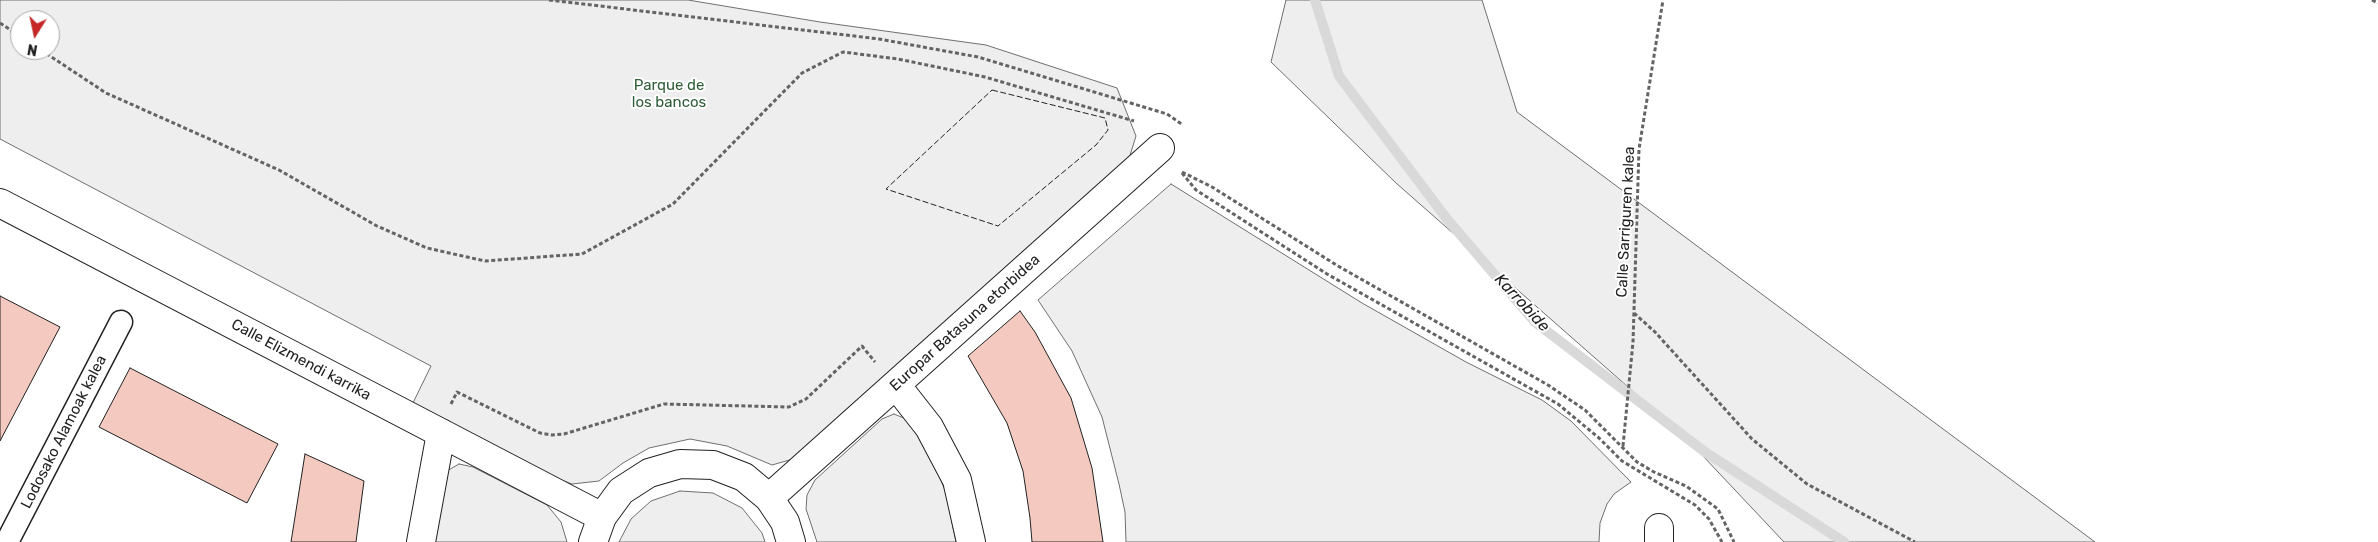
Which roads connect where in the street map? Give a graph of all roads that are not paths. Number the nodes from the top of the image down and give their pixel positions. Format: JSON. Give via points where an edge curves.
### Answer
{"nodes":[{"id":1,"x":1160,"y":148,"type":"dead end"},
{"id":2,"x":0,"y":203,"type":"edge"},
{"id":3,"x":121,"y":322,"type":"dead end"},
{"id":4,"x":896,"y":385,"type":"junction"},
{"id":5,"x":441,"y":433,"type":"junction"},
{"id":6,"x":769,"y":498,"type":"junction"},
{"id":7,"x":602,"y":516,"type":"junction"},
{"id":8,"x":7,"y":542,"type":"edge"},
{"id":9,"x":421,"y":542,"type":"edge"},
{"id":10,"x":593,"y":542,"type":"edge"},
{"id":11,"x":791,"y":542,"type":"edge"},
{"id":12,"x":971,"y":542,"type":"edge"}],
"edges":[{"from":1,"to":4,"type":"street","name":"Europar Batasuna etorbidea"},
{"from":2,"to":5,"type":"street","name":"Calle Elizmendi karrika"},
{"from":3,"to":8,"type":"street","name":"Lodosako Alamoak kalea"},
{"from":4,"to":6,"type":"street","name":"Europar Batasuna etorbidea"},
{"from":4,"to":12,"type":"street","via":[[929,427],[957,480]]},
{"from":5,"to":7,"type":"street","name":"Calle Elizmendi karrika"},
{"from":5,"to":9,"type":"street"},
{"from":6,"to":7,"type":"street","via":[[744,477],[713,466],[680,464],[649,473],[628,486]]},
{"from":6,"to":11,"type":"street","via":[[785,522]]},
{"from":7,"to":10,"type":"street"}]}
